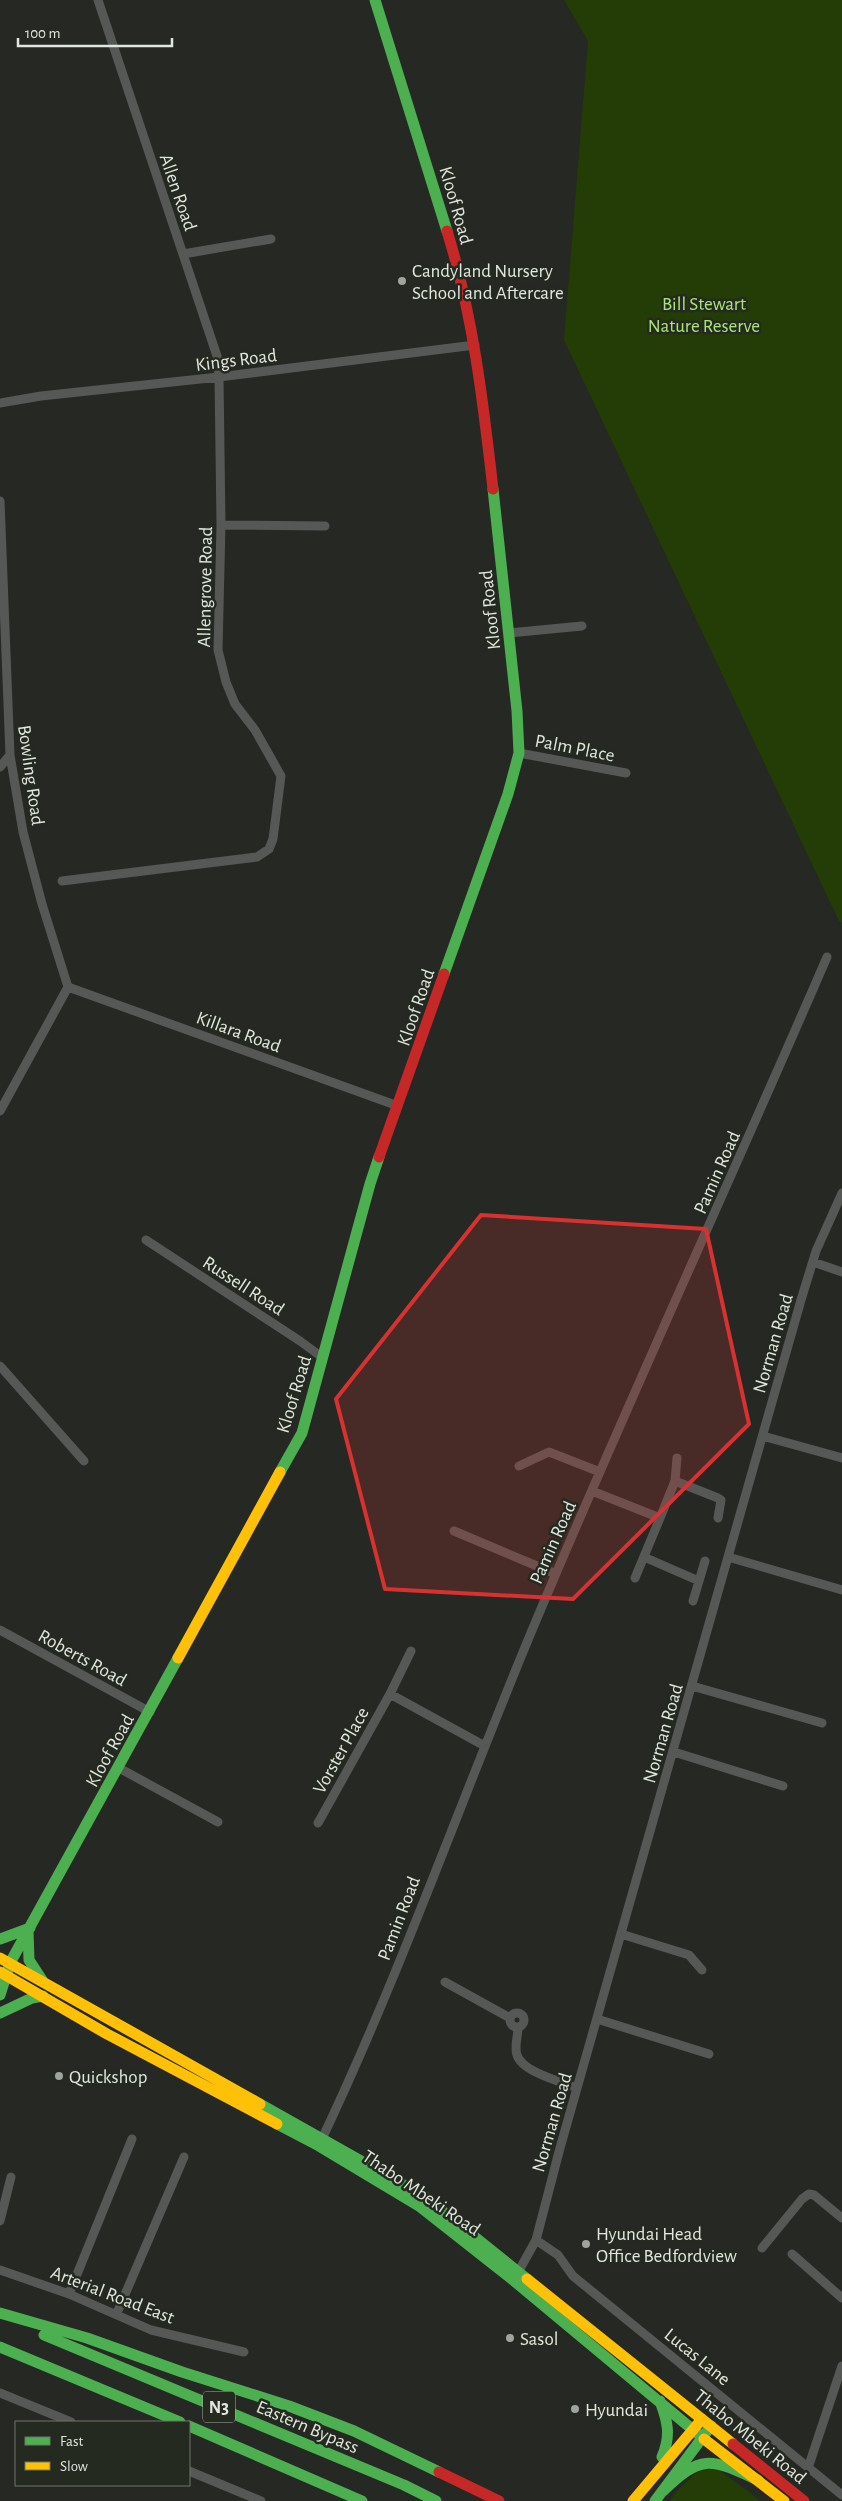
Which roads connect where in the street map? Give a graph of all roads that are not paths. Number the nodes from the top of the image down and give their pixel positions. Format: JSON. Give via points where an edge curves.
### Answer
{"nodes":[{"id":1,"x":98,"y":0,"type":"edge"},
{"id":2,"x":375,"y":0,"type":"edge"},
{"id":3,"x":271,"y":238,"type":"dead end"},
{"id":4,"x":183,"y":254,"type":"junction"},
{"id":5,"x":475,"y":345,"type":"junction"},
{"id":6,"x":219,"y":377,"type":"junction"},
{"id":7,"x":219,"y":397,"type":"joint"},
{"id":8,"x":0,"y":403,"type":"edge"},
{"id":9,"x":0,"y":501,"type":"edge"},
{"id":10,"x":221,"y":525,"type":"junction"},
{"id":11,"x":325,"y":526,"type":"dead end"},
{"id":12,"x":1,"y":570,"type":"edge"},
{"id":13,"x":582,"y":626,"type":"dead end"},
{"id":14,"x":509,"y":632,"type":"junction"},
{"id":15,"x":519,"y":753,"type":"junction"},
{"id":16,"x":10,"y":755,"type":"junction"},
{"id":17,"x":0,"y":768,"type":"edge"},
{"id":18,"x":626,"y":773,"type":"dead end"},
{"id":19,"x":62,"y":881,"type":"dead end"},
{"id":20,"x":827,"y":957,"type":"dead end"},
{"id":21,"x":68,"y":987,"type":"junction"},
{"id":22,"x":398,"y":1106,"type":"junction"},
{"id":23,"x":0,"y":1111,"type":"edge"},
{"id":24,"x":842,"y":1193,"type":"edge"},
{"id":25,"x":146,"y":1240,"type":"dead end"},
{"id":26,"x":813,"y":1262,"type":"junction"},
{"id":27,"x":842,"y":1272,"type":"edge"},
{"id":28,"x":322,"y":1358,"type":"junction"},
{"id":29,"x":0,"y":1366,"type":"edge"},
{"id":30,"x":763,"y":1436,"type":"junction"},
{"id":31,"x":677,"y":1458,"type":"dead end"},
{"id":32,"x":842,"y":1458,"type":"edge"},
{"id":33,"x":84,"y":1461,"type":"dead end"},
{"id":34,"x":519,"y":1466,"type":"dead end"},
{"id":35,"x":600,"y":1472,"type":"junction"},
{"id":36,"x":675,"y":1481,"type":"junction"},
{"id":37,"x":592,"y":1490,"type":"junction"},
{"id":38,"x":660,"y":1518,"type":"junction"},
{"id":39,"x":718,"y":1518,"type":"dead end"},
{"id":40,"x":454,"y":1531,"type":"dead end"},
{"id":41,"x":644,"y":1557,"type":"junction"},
{"id":42,"x":728,"y":1557,"type":"junction"},
{"id":43,"x":705,"y":1561,"type":"dead end"},
{"id":44,"x":556,"y":1574,"type":"junction"},
{"id":45,"x":635,"y":1578,"type":"dead end"},
{"id":46,"x":699,"y":1581,"type":"junction"},
{"id":47,"x":842,"y":1590,"type":"edge"},
{"id":48,"x":693,"y":1601,"type":"dead end"},
{"id":49,"x":0,"y":1630,"type":"edge"},
{"id":50,"x":411,"y":1651,"type":"dead end"},
{"id":51,"x":692,"y":1686,"type":"junction"},
{"id":52,"x":390,"y":1694,"type":"junction"},
{"id":53,"x":150,"y":1712,"type":"junction"},
{"id":54,"x":822,"y":1724,"type":"dead end"},
{"id":55,"x":483,"y":1745,"type":"junction"},
{"id":56,"x":674,"y":1752,"type":"junction"},
{"id":57,"x":119,"y":1768,"type":"junction"},
{"id":58,"x":783,"y":1786,"type":"dead end"},
{"id":59,"x":218,"y":1822,"type":"dead end"},
{"id":60,"x":318,"y":1822,"type":"dead end"},
{"id":61,"x":29,"y":1930,"type":"junction"},
{"id":62,"x":621,"y":1934,"type":"junction"},
{"id":63,"x":0,"y":1939,"type":"edge"},
{"id":64,"x":5,"y":1961,"type":"edge"},
{"id":65,"x":702,"y":1970,"type":"dead end"},
{"id":66,"x":3,"y":1973,"type":"edge"},
{"id":67,"x":44,"y":1982,"type":"junction"},
{"id":68,"x":445,"y":1982,"type":"dead end"},
{"id":69,"x":0,"y":1995,"type":"edge"},
{"id":70,"x":43,"y":1996,"type":"junction"},
{"id":71,"x":0,"y":2013,"type":"edge"},
{"id":72,"x":510,"y":2018,"type":"junction"},
{"id":73,"x":597,"y":2019,"type":"junction"},
{"id":74,"x":518,"y":2028,"type":"junction"},
{"id":75,"x":709,"y":2054,"type":"dead end"},
{"id":76,"x":182,"y":2067,"type":"junction"},
{"id":77,"x":578,"y":2088,"type":"junction"},
{"id":78,"x":132,"y":2139,"type":"dead end"},
{"id":79,"x":321,"y":2142,"type":"junction"},
{"id":80,"x":341,"y":2153,"type":"junction"},
{"id":81,"x":184,"y":2157,"type":"dead end"},
{"id":82,"x":11,"y":2177,"type":"dead end"},
{"id":83,"x":842,"y":2218,"type":"edge"},
{"id":84,"x":0,"y":2221,"type":"edge"},
{"id":85,"x":536,"y":2240,"type":"junction"},
{"id":86,"x":762,"y":2248,"type":"dead end"},
{"id":87,"x":792,"y":2254,"type":"dead end"},
{"id":88,"x":0,"y":2270,"type":"edge"},
{"id":89,"x":516,"y":2276,"type":"junction"},
{"id":90,"x":69,"y":2294,"type":"junction"},
{"id":91,"x":842,"y":2298,"type":"edge"},
{"id":92,"x":0,"y":2313,"type":"edge"},
{"id":93,"x":117,"y":2313,"type":"junction"},
{"id":94,"x":0,"y":2317,"type":"edge"},
{"id":95,"x":0,"y":2347,"type":"edge"},
{"id":96,"x":244,"y":2352,"type":"dead end"},
{"id":97,"x":842,"y":2366,"type":"edge"},
{"id":98,"x":0,"y":2392,"type":"edge"},
{"id":99,"x":660,"y":2402,"type":"junction"},
{"id":100,"x":70,"y":2421,"type":"edge"},
{"id":101,"x":178,"y":2421,"type":"edge"},
{"id":102,"x":706,"y":2422,"type":"junction"},
{"id":103,"x":190,"y":2426,"type":"edge"},
{"id":104,"x":692,"y":2429,"type":"junction"},
{"id":105,"x":703,"y":2438,"type":"junction"},
{"id":106,"x":808,"y":2468,"type":"junction"},
{"id":107,"x":190,"y":2471,"type":"edge"},
{"id":108,"x":652,"y":2477,"type":"junction"},
{"id":109,"x":758,"y":2480,"type":"junction"},
{"id":110,"x":663,"y":2490,"type":"junction"},
{"id":111,"x":842,"y":2495,"type":"edge"},
{"id":112,"x":261,"y":2501,"type":"edge"},
{"id":113,"x":362,"y":2501,"type":"edge"},
{"id":114,"x":436,"y":2501,"type":"edge"},
{"id":115,"x":500,"y":2501,"type":"edge"},
{"id":116,"x":633,"y":2501,"type":"edge"},
{"id":117,"x":655,"y":2501,"type":"edge"},
{"id":118,"x":784,"y":2501,"type":"edge"},
{"id":119,"x":804,"y":2501,"type":"edge"}],
"edges":[{"from":1,"to":4,"type":"street","name":"Allen Road"},
{"from":2,"to":5,"type":"main road","name":"Kloof Road","via":[[449,238]]},
{"from":3,"to":4,"type":"street"},
{"from":4,"to":6,"type":"street","name":"Allen Road","via":[[213,341]]},
{"from":5,"to":6,"type":"street","name":"Kings Road"},
{"from":5,"to":14,"type":"main road","name":"Kloof Road"},
{"from":6,"to":7,"type":"street","name":"Allen Road"},
{"from":6,"to":8,"type":"street","name":"Kings Road"},
{"from":7,"to":10,"type":"street","name":"Allengrove Road"},
{"from":9,"to":12,"type":"street","name":"Bowling Road"},
{"from":10,"to":11,"type":"street"},
{"from":10,"to":19,"type":"street","name":"Allengrove Road","via":[[218,650],[235,704],[255,730],[281,776],[269,849],[257,857]]},
{"from":12,"to":16,"type":"street","name":"Bowling Road"},
{"from":13,"to":14,"type":"street"},
{"from":14,"to":15,"type":"main road","name":"Kloof Road"},
{"from":15,"to":18,"type":"street","name":"Palm Place"},
{"from":15,"to":22,"type":"main road","name":"Kloof Road","via":[[508,794]]},
{"from":16,"to":17,"type":"street"},
{"from":16,"to":21,"type":"street","name":"Bowling Road","via":[[23,832]]},
{"from":20,"to":35,"type":"street","name":"Pamin Road"},
{"from":21,"to":22,"type":"street","name":"Killara Road"},
{"from":21,"to":23,"type":"street"},
{"from":22,"to":28,"type":"main road","name":"Kloof Road","via":[[370,1184]]},
{"from":24,"to":26,"type":"street","name":"Norman Road"},
{"from":25,"to":28,"type":"street","name":"Russell Road","via":[[300,1340]]},
{"from":26,"to":27,"type":"street"},
{"from":26,"to":30,"type":"street","name":"Norman Road"},
{"from":28,"to":53,"type":"main road","name":"Kloof Road","via":[[307,1417],[289,1459]]},
{"from":29,"to":33,"type":"street"},
{"from":30,"to":32,"type":"street"},
{"from":30,"to":42,"type":"street","name":"Norman Road"},
{"from":31,"to":36,"type":"street"},
{"from":34,"to":35,"type":"street","via":[[549,1452]]},
{"from":35,"to":37,"type":"street","name":"Pamin Road"},
{"from":36,"to":38,"type":"street"},
{"from":36,"to":39,"type":"street","via":[[721,1500]]},
{"from":37,"to":38,"type":"street"},
{"from":37,"to":44,"type":"street","name":"Pamin Road"},
{"from":38,"to":41,"type":"street"},
{"from":40,"to":44,"type":"street"},
{"from":41,"to":45,"type":"street"},
{"from":41,"to":46,"type":"street"},
{"from":42,"to":47,"type":"street"},
{"from":42,"to":51,"type":"street","name":"Norman Road"},
{"from":43,"to":46,"type":"street"},
{"from":44,"to":55,"type":"street","name":"Pamin Road"},
{"from":46,"to":48,"type":"street"},
{"from":49,"to":53,"type":"street","name":"Roberts Road"},
{"from":50,"to":52,"type":"street","name":"Vorster Place"},
{"from":51,"to":54,"type":"street"},
{"from":51,"to":56,"type":"street","name":"Norman Road"},
{"from":52,"to":55,"type":"street","name":"Vorster Place"},
{"from":52,"to":60,"type":"street","name":"Vorster Place"},
{"from":53,"to":57,"type":"main road","name":"Kloof Road"},
{"from":55,"to":79,"type":"street","name":"Pamin Road","via":[[384,1998]]},
{"from":56,"to":58,"type":"street"},
{"from":56,"to":62,"type":"street","name":"Norman Road"},
{"from":57,"to":59,"type":"street"},
{"from":57,"to":61,"type":"main road","name":"Kloof Road"},
{"from":61,"to":63,"type":"main road"},
{"from":61,"to":64,"type":"main road","name":"Kloof Road"},
{"from":61,"to":67,"type":"main road","via":[[29,1960]]},
{"from":62,"to":65,"type":"street","via":[[689,1955]]},
{"from":62,"to":73,"type":"street","name":"Norman Road"},
{"from":64,"to":66,"type":"main road","name":"Kloof Road"},
{"from":64,"to":67,"type":"main road","name":"Thabo Mbeki Road"},
{"from":66,"to":69,"type":"main road"},
{"from":66,"to":70,"type":"main road","name":"Thabo Mbeki Road"},
{"from":67,"to":76,"type":"main road","name":"Thabo Mbeki Road"},
{"from":68,"to":72,"type":"street"},
{"from":70,"to":71,"type":"main road"},
{"from":70,"to":76,"type":"main road","name":"Thabo Mbeki Road"},
{"from":72,"to":74,"type":"street","via":[[511,2024]]},
{"from":72,"to":74,"type":"street","via":[[515,2013],[524,2016],[524,2022]]},
{"from":73,"to":75,"type":"street"},
{"from":73,"to":77,"type":"street","name":"Norman Road"},
{"from":74,"to":77,"type":"street","via":[[516,2054],[520,2063]]},
{"from":76,"to":79,"type":"main road","name":"Thabo Mbeki Road"},
{"from":77,"to":85,"type":"street","name":"Norman Road"},
{"from":78,"to":90,"type":"street"},
{"from":79,"to":80,"type":"main road","name":"Thabo Mbeki Road"},
{"from":80,"to":89,"type":"main road","name":"Thabo Mbeki Road"},
{"from":80,"to":89,"type":"main road","name":"Thabo Mbeki Road","via":[[400,2181],[443,2210]]},
{"from":81,"to":93,"type":"street"},
{"from":82,"to":84,"type":"street"},
{"from":83,"to":86,"type":"street","via":[[809,2194]]},
{"from":85,"to":89,"type":"street","name":"Norman Road"},
{"from":85,"to":106,"type":"street","name":"Lucas Lane","via":[[558,2255],[573,2276]]},
{"from":87,"to":91,"type":"street"},
{"from":88,"to":90,"type":"street","name":"Arterial Road East"},
{"from":89,"to":99,"type":"main road","name":"Thabo Mbeki Road"},
{"from":89,"to":102,"type":"main road","name":"Thabo Mbeki Road"},
{"from":90,"to":93,"type":"street","name":"Arterial Road East"},
{"from":92,"to":115,"type":"main road","via":[[87,2338],[354,2431]]},
{"from":93,"to":96,"type":"street","name":"Arterial Road East","via":[[150,2330]]},
{"from":94,"to":114,"type":"main road","name":"Eastern Bypass","number":"N3","via":[[396,2481]]},
{"from":95,"to":101,"type":"main road","number":"N3"},
{"from":97,"to":106,"type":"street"},
{"from":98,"to":100,"type":"street"},
{"from":99,"to":104,"type":"main road","name":"Thabo Mbeki Road"},
{"from":99,"to":108,"type":"main road","via":[[670,2436]]},
{"from":102,"to":104,"type":"main road"},
{"from":102,"to":105,"type":"main road"},
{"from":102,"to":119,"type":"main road","name":"Thabo Mbeki Road"},
{"from":103,"to":113,"type":"main road","number":"N3"},
{"from":104,"to":105,"type":"main road","name":"Thabo Mbeki Road"},
{"from":104,"to":108,"type":"main road"},
{"from":105,"to":109,"type":"main road","name":"Thabo Mbeki Road"},
{"from":105,"to":110,"type":"main road"},
{"from":106,"to":111,"type":"street","name":"Lucas Lane"},
{"from":107,"to":112,"type":"street"},
{"from":108,"to":116,"type":"main road"},
{"from":109,"to":110,"type":"main road","via":[[725,2465],[698,2463],[684,2469]]},
{"from":109,"to":118,"type":"main road","name":"Thabo Mbeki Road"},
{"from":110,"to":117,"type":"main road"}]}
